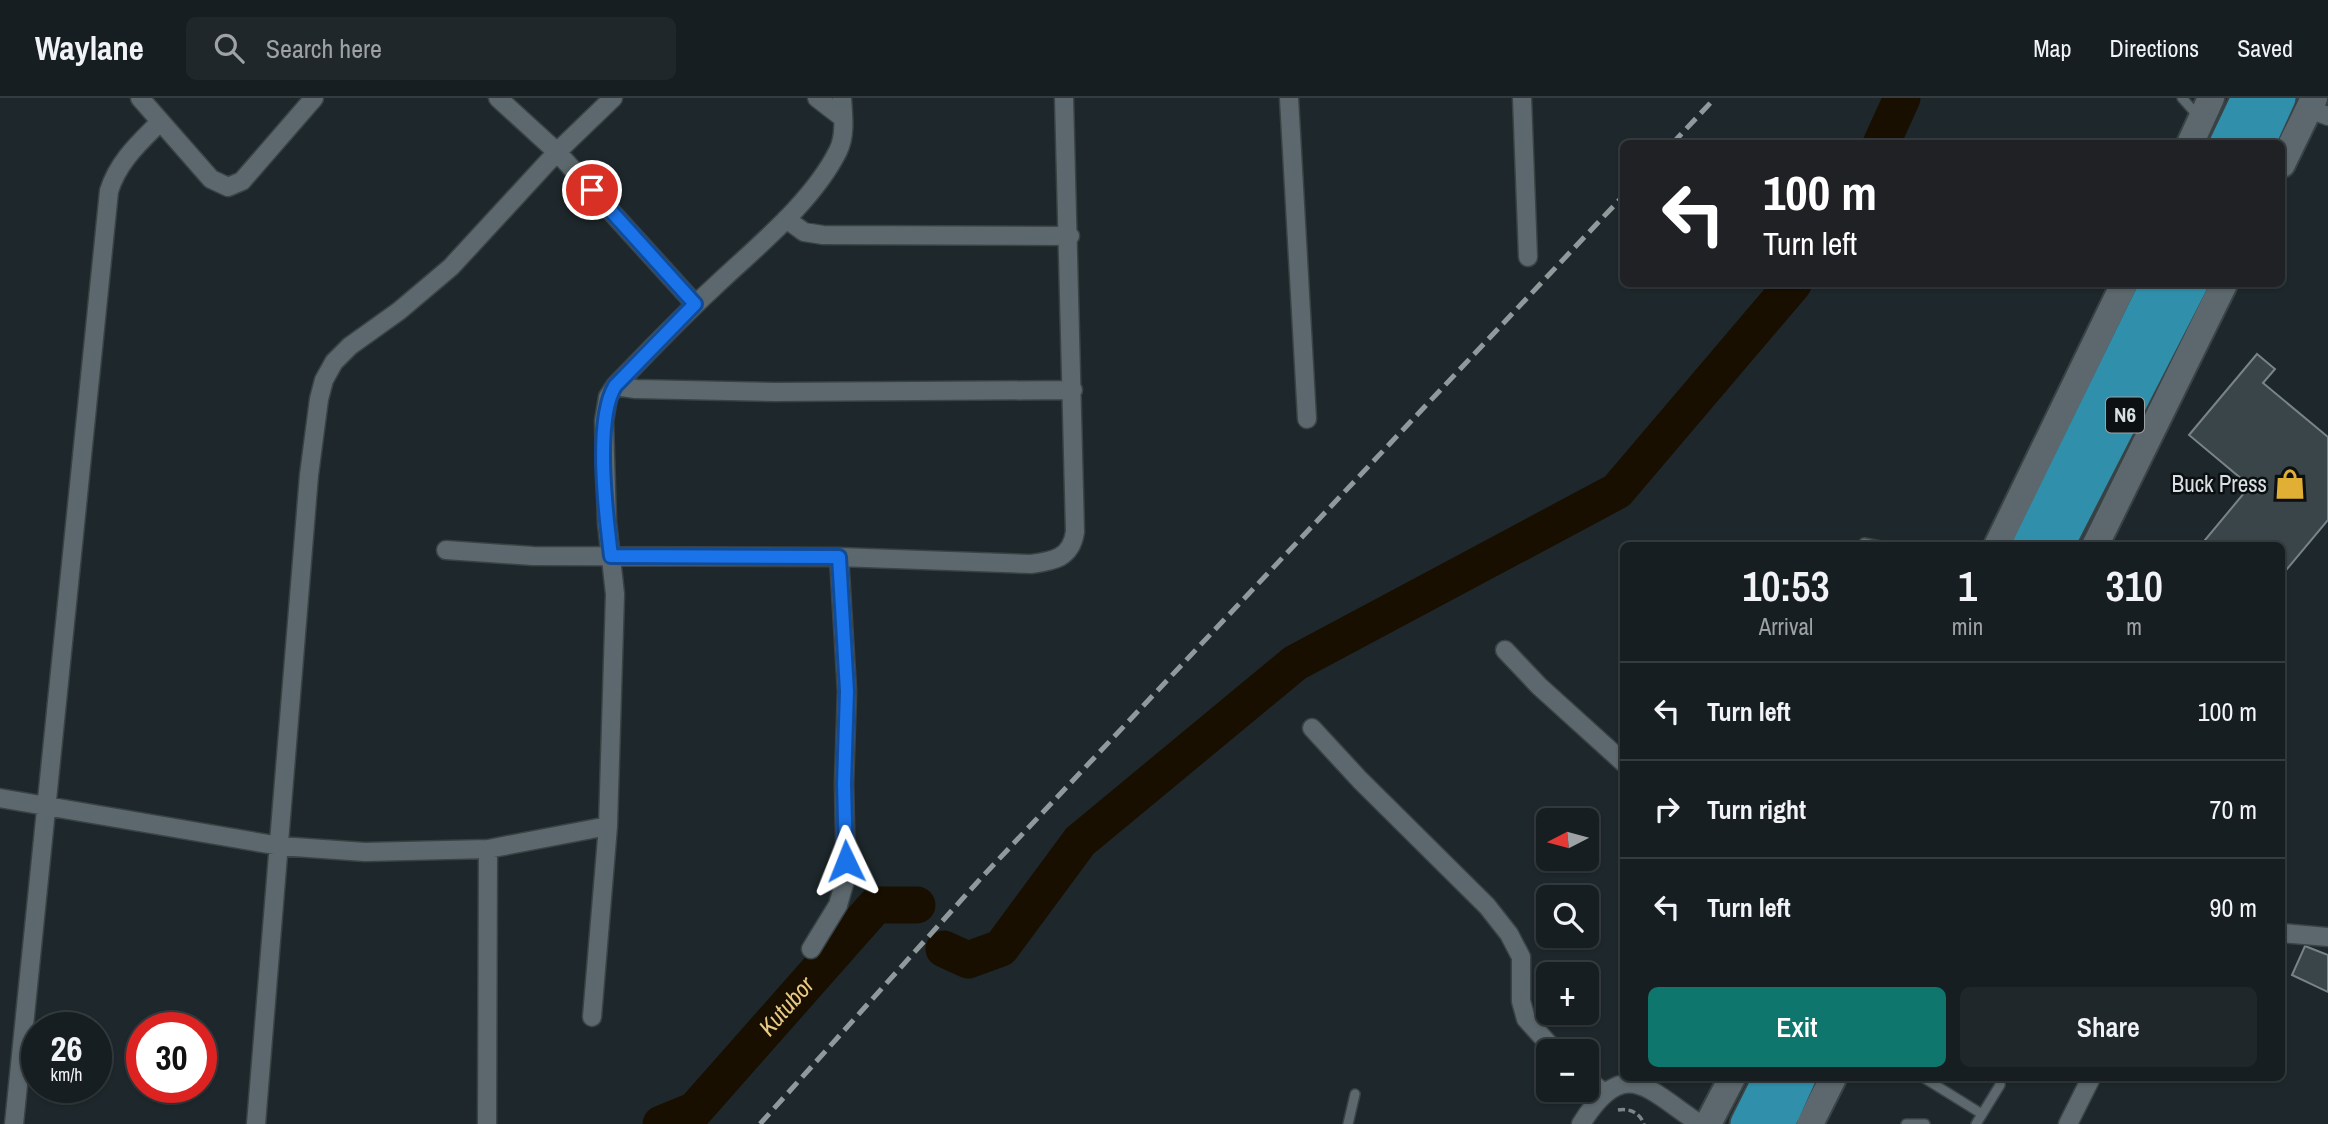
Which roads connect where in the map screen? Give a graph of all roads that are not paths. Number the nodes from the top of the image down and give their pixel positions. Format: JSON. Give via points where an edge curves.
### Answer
{"nodes":[{"id":1,"x":140,"y":98,"type":"edge"},
{"id":2,"x":314,"y":98,"type":"edge"},
{"id":3,"x":498,"y":98,"type":"edge"},
{"id":4,"x":613,"y":98,"type":"edge"},
{"id":5,"x":817,"y":98,"type":"edge"},
{"id":6,"x":842,"y":98,"type":"edge"},
{"id":7,"x":1064,"y":98,"type":"edge"},
{"id":8,"x":1289,"y":98,"type":"edge"},
{"id":9,"x":1522,"y":98,"type":"edge"},
{"id":10,"x":2182,"y":98,"type":"edge"},
{"id":11,"x":2248,"y":98,"type":"edge"},
{"id":12,"x":2307,"y":105,"type":"edge"},
{"id":13,"x":2206,"y":109,"type":"edge"},
{"id":14,"x":843,"y":118,"type":"junction"},
{"id":15,"x":159,"y":123,"type":"junction"},
{"id":16,"x":2192,"y":140,"type":"edge"},
{"id":17,"x":2228,"y":140,"type":"edge"},
{"id":18,"x":2263,"y":140,"type":"edge"},
{"id":19,"x":557,"y":152,"type":"junction"},
{"id":20,"x":2285,"y":156,"type":"edge"},
{"id":21,"x":786,"y":219,"type":"junction"},
{"id":22,"x":1070,"y":236,"type":"junction"},
{"id":23,"x":1528,"y":257,"type":"dead end"},
{"id":24,"x":2123,"y":287,"type":"edge"},
{"id":25,"x":2156,"y":287,"type":"edge"},
{"id":26,"x":2188,"y":287,"type":"edge"},
{"id":27,"x":2223,"y":287,"type":"edge"},
{"id":28,"x":695,"y":304,"type":"junction"},
{"id":29,"x":615,"y":386,"type":"junction"},
{"id":30,"x":1073,"y":390,"type":"junction"},
{"id":31,"x":1307,"y":419,"type":"dead end"},
{"id":32,"x":1999,"y":542,"type":"edge"},
{"id":33,"x":2031,"y":542,"type":"edge"},
{"id":34,"x":2059,"y":542,"type":"edge"},
{"id":35,"x":2097,"y":542,"type":"edge"},
{"id":36,"x":446,"y":550,"type":"dead end"},
{"id":37,"x":611,"y":556,"type":"junction"},
{"id":38,"x":839,"y":557,"type":"junction"},
{"id":39,"x":1505,"y":650,"type":"dead end"},
{"id":40,"x":1312,"y":727,"type":"dead end"},
{"id":41,"x":1620,"y":759,"type":"edge"},
{"id":42,"x":0,"y":798,"type":"edge"},
{"id":43,"x":48,"y":806,"type":"junction"},
{"id":44,"x":608,"y":825,"type":"junction"},
{"id":45,"x":280,"y":846,"type":"junction"},
{"id":46,"x":488,"y":849,"type":"junction"},
{"id":47,"x":2285,"y":933,"type":"edge"},
{"id":48,"x":2328,"y":937,"type":"edge"},
{"id":49,"x":811,"y":949,"type":"dead end"},
{"id":50,"x":592,"y":1017,"type":"dead end"},
{"id":51,"x":1544,"y":1039,"type":"edge"},
{"id":52,"x":1640,"y":1081,"type":"edge"},
{"id":53,"x":1730,"y":1081,"type":"edge"},
{"id":54,"x":1768,"y":1081,"type":"edge"},
{"id":55,"x":1798,"y":1081,"type":"edge"},
{"id":56,"x":1832,"y":1081,"type":"edge"},
{"id":57,"x":1929,"y":1081,"type":"edge"},
{"id":58,"x":2000,"y":1081,"type":"edge"},
{"id":59,"x":2090,"y":1081,"type":"edge"},
{"id":60,"x":1599,"y":1089,"type":"edge"},
{"id":61,"x":1355,"y":1094,"type":"dead end"},
{"id":62,"x":1605,"y":1094,"type":"junction"},
{"id":63,"x":1983,"y":1114,"type":"junction"},
{"id":64,"x":14,"y":1124,"type":"edge"},
{"id":65,"x":256,"y":1124,"type":"edge"},
{"id":66,"x":487,"y":1124,"type":"edge"},
{"id":67,"x":1348,"y":1124,"type":"edge"},
{"id":68,"x":1581,"y":1124,"type":"edge"},
{"id":69,"x":1700,"y":1124,"type":"edge"},
{"id":70,"x":1709,"y":1124,"type":"edge"},
{"id":71,"x":1747,"y":1124,"type":"edge"},
{"id":72,"x":1777,"y":1124,"type":"edge"},
{"id":73,"x":1810,"y":1124,"type":"edge"},
{"id":74,"x":1906,"y":1124,"type":"edge"},
{"id":75,"x":1925,"y":1124,"type":"edge"},
{"id":76,"x":1976,"y":1124,"type":"edge"},
{"id":77,"x":2068,"y":1124,"type":"edge"}],
"edges":[{"from":1,"to":15,"type":"street"},
{"from":2,"to":15,"type":"street","via":[[242,181],[228,187],[211,179]]},
{"from":3,"to":19,"type":"street"},
{"from":4,"to":19,"type":"street"},
{"from":5,"to":14,"type":"street"},
{"from":6,"to":14,"type":"street"},
{"from":7,"to":22,"type":"street"},
{"from":8,"to":31,"type":"street"},
{"from":9,"to":23,"type":"street"},
{"from":10,"to":13,"type":"lane"},
{"from":11,"to":17,"type":"highway"},
{"from":12,"to":18,"type":"highway"},
{"from":12,"to":20,"type":"main road"},
{"from":13,"to":16,"type":"main road"},
{"from":14,"to":21,"type":"street","via":[[839,149]]},
{"from":15,"to":43,"type":"street","via":[[125,158],[108,191]]},
{"from":19,"to":28,"type":"street"},
{"from":19,"to":45,"type":"street","via":[[450,267],[350,345],[324,380],[309,475]]},
{"from":21,"to":22,"type":"street","via":[[804,232],[823,235]]},
{"from":21,"to":28,"type":"street"},
{"from":22,"to":30,"type":"street"},
{"from":24,"to":32,"type":"main road"},
{"from":25,"to":33,"type":"highway","number":"N6"},
{"from":26,"to":34,"type":"highway","number":"N6"},
{"from":27,"to":35,"type":"main road"},
{"from":28,"to":29,"type":"street"},
{"from":29,"to":30,"type":"street","via":[[775,393]]},
{"from":29,"to":37,"type":"street","via":[[604,421]]},
{"from":30,"to":38,"type":"street","via":[[1075,532],[1070,550],[1063,555],[1052,562],[1031,564]]},
{"from":36,"to":37,"type":"street"},
{"from":37,"to":38,"type":"street"},
{"from":37,"to":44,"type":"street","via":[[615,594]]},
{"from":38,"to":49,"type":"street","via":[[847,691],[846,877],[838,905]]},
{"from":39,"to":41,"type":"street"},
{"from":40,"to":51,"type":"street","via":[[1510,934],[1521,957],[1525,1019]]},
{"from":42,"to":43,"type":"street"},
{"from":43,"to":45,"type":"street"},
{"from":43,"to":64,"type":"street"},
{"from":44,"to":46,"type":"street"},
{"from":44,"to":50,"type":"street"},
{"from":45,"to":46,"type":"street","via":[[365,852]]},
{"from":45,"to":65,"type":"street"},
{"from":46,"to":66,"type":"street"},
{"from":47,"to":48,"type":"street"},
{"from":52,"to":62,"type":"street","via":[[1618,1083]]},
{"from":52,"to":69,"type":"street"},
{"from":53,"to":70,"type":"main road"},
{"from":54,"to":71,"type":"highway"},
{"from":55,"to":72,"type":"highway"},
{"from":56,"to":73,"type":"main road"},
{"from":57,"to":63,"type":"lane"},
{"from":58,"to":63,"type":"lane"},
{"from":59,"to":77,"type":"street"},
{"from":60,"to":62,"type":"street"},
{"from":61,"to":67,"type":"lane"},
{"from":62,"to":68,"type":"street"},
{"from":63,"to":76,"type":"lane"},
{"from":74,"to":75,"type":"lane"}]}
